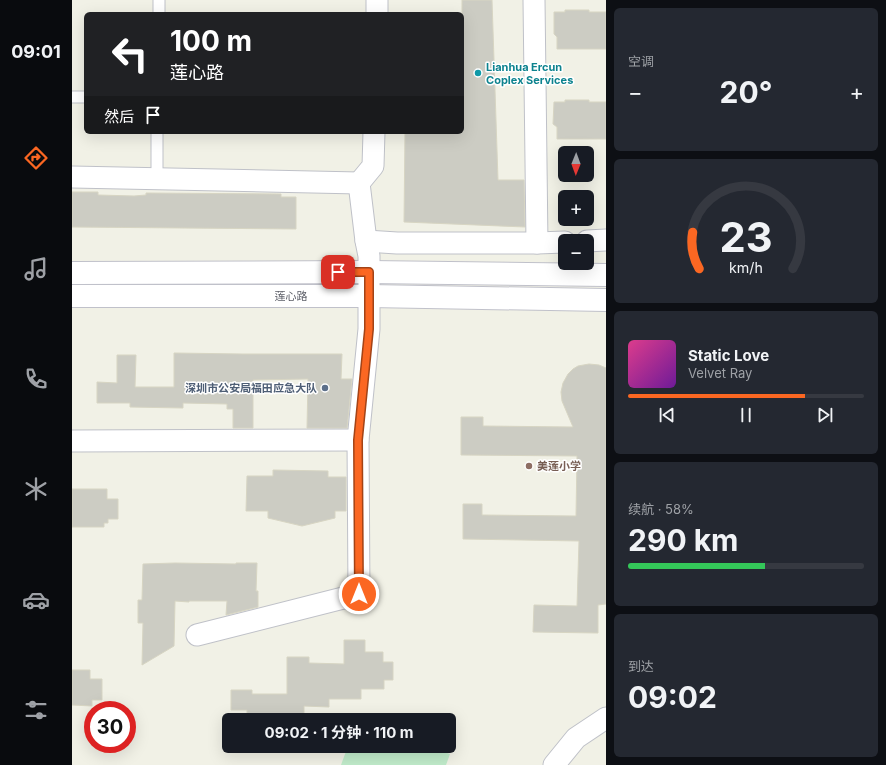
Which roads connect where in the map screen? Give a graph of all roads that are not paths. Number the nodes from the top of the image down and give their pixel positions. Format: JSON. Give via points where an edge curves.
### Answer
{"nodes":[{"id":1,"x":159,"y":0,"type":"edge"},
{"id":2,"x":377,"y":0,"type":"edge"},
{"id":3,"x":534,"y":0,"type":"edge"},
{"id":4,"x":159,"y":12,"type":"edge"},
{"id":5,"x":377,"y":12,"type":"edge"},
{"id":6,"x":84,"y":97,"type":"edge"},
{"id":7,"x":72,"y":98,"type":"edge"},
{"id":8,"x":157,"y":134,"type":"edge"},
{"id":9,"x":374,"y":134,"type":"edge"},
{"id":10,"x":72,"y":177,"type":"edge"},
{"id":11,"x":157,"y":179,"type":"junction"},
{"id":12,"x":359,"y":183,"type":"junction"},
{"id":13,"x":606,"y":240,"type":"edge"},
{"id":14,"x":594,"y":241,"type":"edge"},
{"id":15,"x":366,"y":242,"type":"junction"},
{"id":16,"x":558,"y":242,"type":"edge"},
{"id":17,"x":537,"y":243,"type":"junction"},
{"id":18,"x":369,"y":272,"type":"junction"},
{"id":19,"x":72,"y":273,"type":"edge"},
{"id":20,"x":606,"y":275,"type":"edge"},
{"id":21,"x":72,"y":296,"type":"edge"},
{"id":22,"x":369,"y":296,"type":"junction"},
{"id":23,"x":606,"y":300,"type":"edge"},
{"id":24,"x":358,"y":440,"type":"junction"},
{"id":25,"x":72,"y":441,"type":"edge"},
{"id":26,"x":198,"y":635,"type":"dead end"},
{"id":27,"x":606,"y":718,"type":"edge"},
{"id":28,"x":554,"y":765,"type":"edge"}],
"edges":[{"from":1,"to":4,"type":"lane"},
{"from":2,"to":5,"type":"street"},
{"from":3,"to":17,"type":"street"},
{"from":6,"to":7,"type":"lane"},
{"from":8,"to":11,"type":"lane"},
{"from":9,"to":12,"type":"street","via":[[373,166]]},
{"from":10,"to":11,"type":"street"},
{"from":11,"to":12,"type":"street"},
{"from":12,"to":15,"type":"street"},
{"from":13,"to":14,"type":"street"},
{"from":15,"to":17,"type":"street"},
{"from":15,"to":18,"type":"street"},
{"from":16,"to":17,"type":"street"},
{"from":18,"to":19,"type":"main road"},
{"from":18,"to":20,"type":"main road"},
{"from":18,"to":22,"type":"street"},
{"from":21,"to":22,"type":"main road","name":"莲心路"},
{"from":22,"to":23,"type":"main road","name":"莲心路"},
{"from":22,"to":24,"type":"street","via":[[369,329]]},
{"from":24,"to":25,"type":"street"},
{"from":24,"to":26,"type":"street","via":[[359,594]]},
{"from":27,"to":28,"type":"street","via":[[576,738]]}]}
